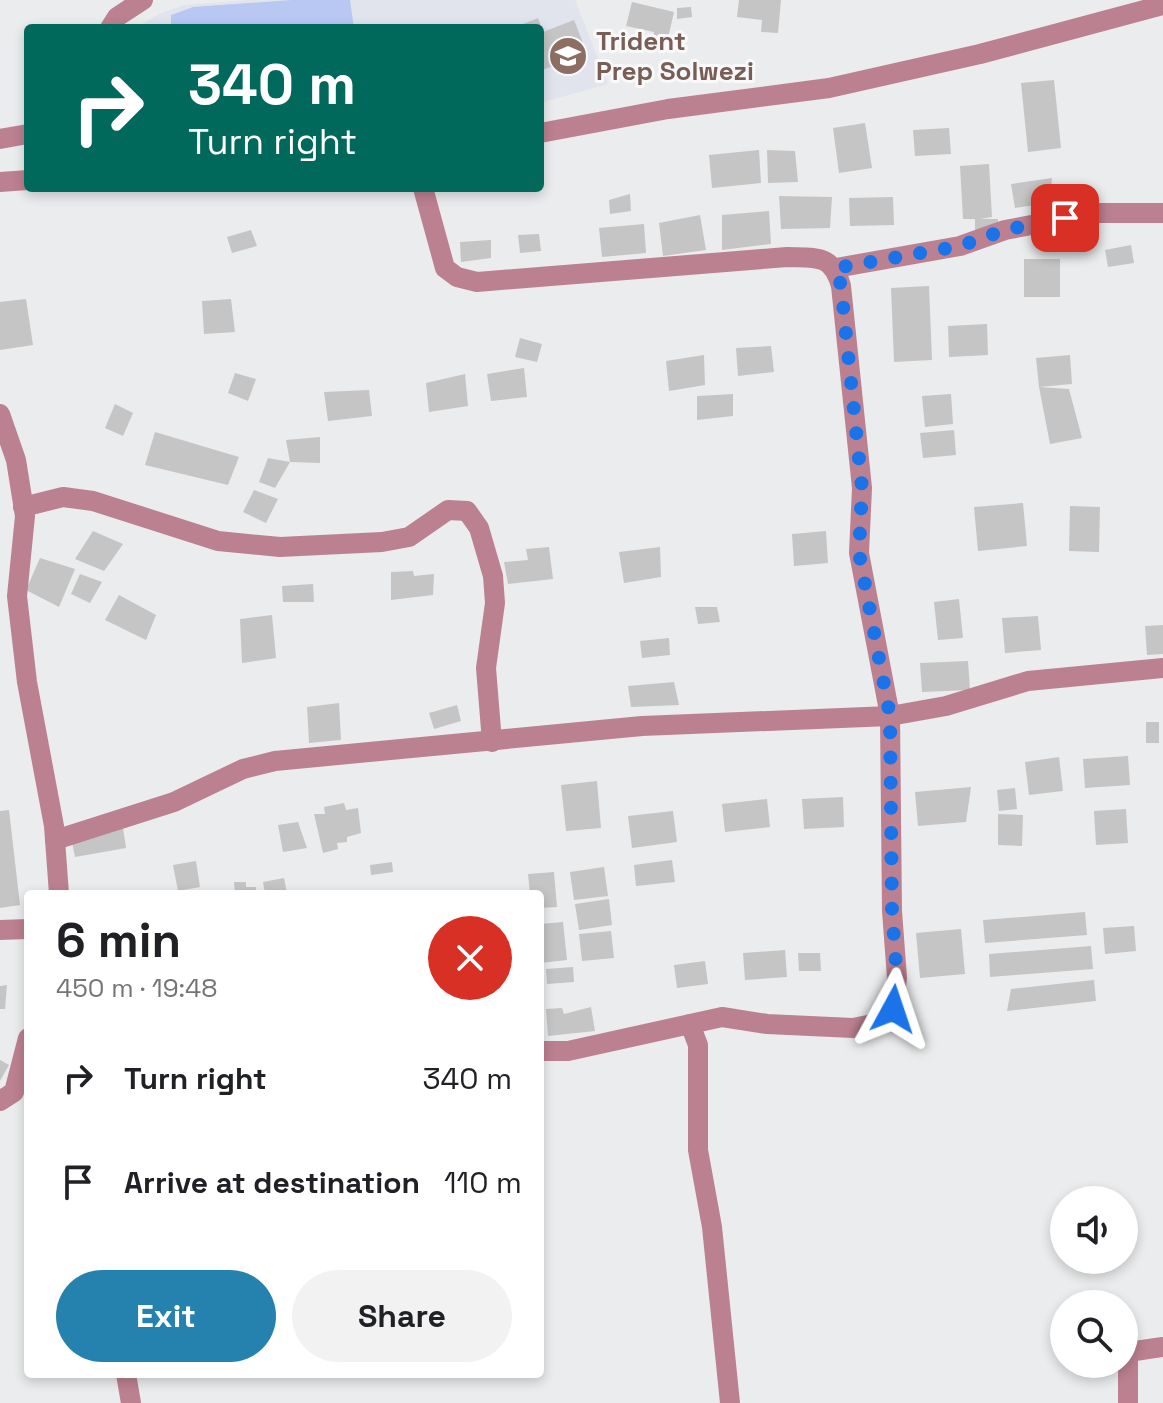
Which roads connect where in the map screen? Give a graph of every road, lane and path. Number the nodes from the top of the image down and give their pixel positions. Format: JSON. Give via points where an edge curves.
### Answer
{"nodes":[{"id":1,"x":143,"y":0,"type":"edge"},
{"id":2,"x":1163,"y":5,"type":"edge"},
{"id":3,"x":113,"y":24,"type":"edge"},
{"id":4,"x":544,"y":132,"type":"edge"},
{"id":5,"x":24,"y":135,"type":"edge"},
{"id":6,"x":0,"y":139,"type":"edge"},
{"id":7,"x":24,"y":180,"type":"edge"},
{"id":8,"x":0,"y":182,"type":"edge"},
{"id":9,"x":424,"y":192,"type":"edge"},
{"id":10,"x":1163,"y":213,"type":"edge"},
{"id":11,"x":836,"y":268,"type":"junction"},
{"id":12,"x":0,"y":414,"type":"edge"},
{"id":13,"x":23,"y":507,"type":"junction"},
{"id":14,"x":10,"y":620,"type":"edge"},
{"id":15,"x":1163,"y":668,"type":"edge"},
{"id":16,"x":890,"y":716,"type":"junction"},
{"id":17,"x":492,"y":742,"type":"junction"},
{"id":18,"x":55,"y":840,"type":"junction"},
{"id":19,"x":59,"y":890,"type":"edge"},
{"id":20,"x":24,"y":929,"type":"edge"},
{"id":21,"x":0,"y":930,"type":"edge"},
{"id":22,"x":690,"y":1024,"type":"junction"},
{"id":23,"x":544,"y":1051,"type":"edge"},
{"id":24,"x":24,"y":1053,"type":"edge"},
{"id":25,"x":0,"y":1101,"type":"edge"},
{"id":26,"x":1163,"y":1347,"type":"edge"},
{"id":27,"x":127,"y":1378,"type":"edge"},
{"id":28,"x":131,"y":1403,"type":"edge"},
{"id":29,"x":730,"y":1403,"type":"edge"},
{"id":30,"x":1128,"y":1403,"type":"edge"}],
"edges":[{"from":1,"to":3,"type":"street"},
{"from":2,"to":4,"type":"street","via":[[829,88]]},
{"from":5,"to":6,"type":"street"},
{"from":7,"to":8,"type":"street"},
{"from":9,"to":11,"type":"street","via":[[445,268],[477,282],[787,257],[825,260]]},
{"from":10,"to":11,"type":"street","via":[[1080,215],[1005,230],[960,246]]},
{"from":11,"to":16,"type":"street","via":[[862,488],[859,553]]},
{"from":12,"to":13,"type":"street","via":[[16,460]]},
{"from":13,"to":14,"type":"street","via":[[17,596]]},
{"from":13,"to":17,"type":"street","via":[[63,497],[93,501],[218,541],[280,547],[409,537],[448,510],[467,511],[479,528],[493,576],[495,603],[486,668]]},
{"from":14,"to":18,"type":"street"},
{"from":15,"to":16,"type":"street","via":[[1028,681],[946,706]]},
{"from":16,"to":17,"type":"street","via":[[642,726]]},
{"from":16,"to":22,"type":"street","via":[[897,978],[893,1009],[878,1023],[853,1028],[767,1024],[737,1017]]},
{"from":17,"to":18,"type":"street","via":[[275,761],[243,769],[174,802]]},
{"from":18,"to":19,"type":"street"},
{"from":20,"to":21,"type":"street"},
{"from":22,"to":23,"type":"street","via":[[568,1051]]},
{"from":22,"to":29,"type":"street","via":[[698,1045],[698,1150],[712,1227]]},
{"from":24,"to":25,"type":"street","via":[[14,1092]]},
{"from":26,"to":30,"type":"street","via":[[1128,1352]]},
{"from":27,"to":28,"type":"street"}]}
